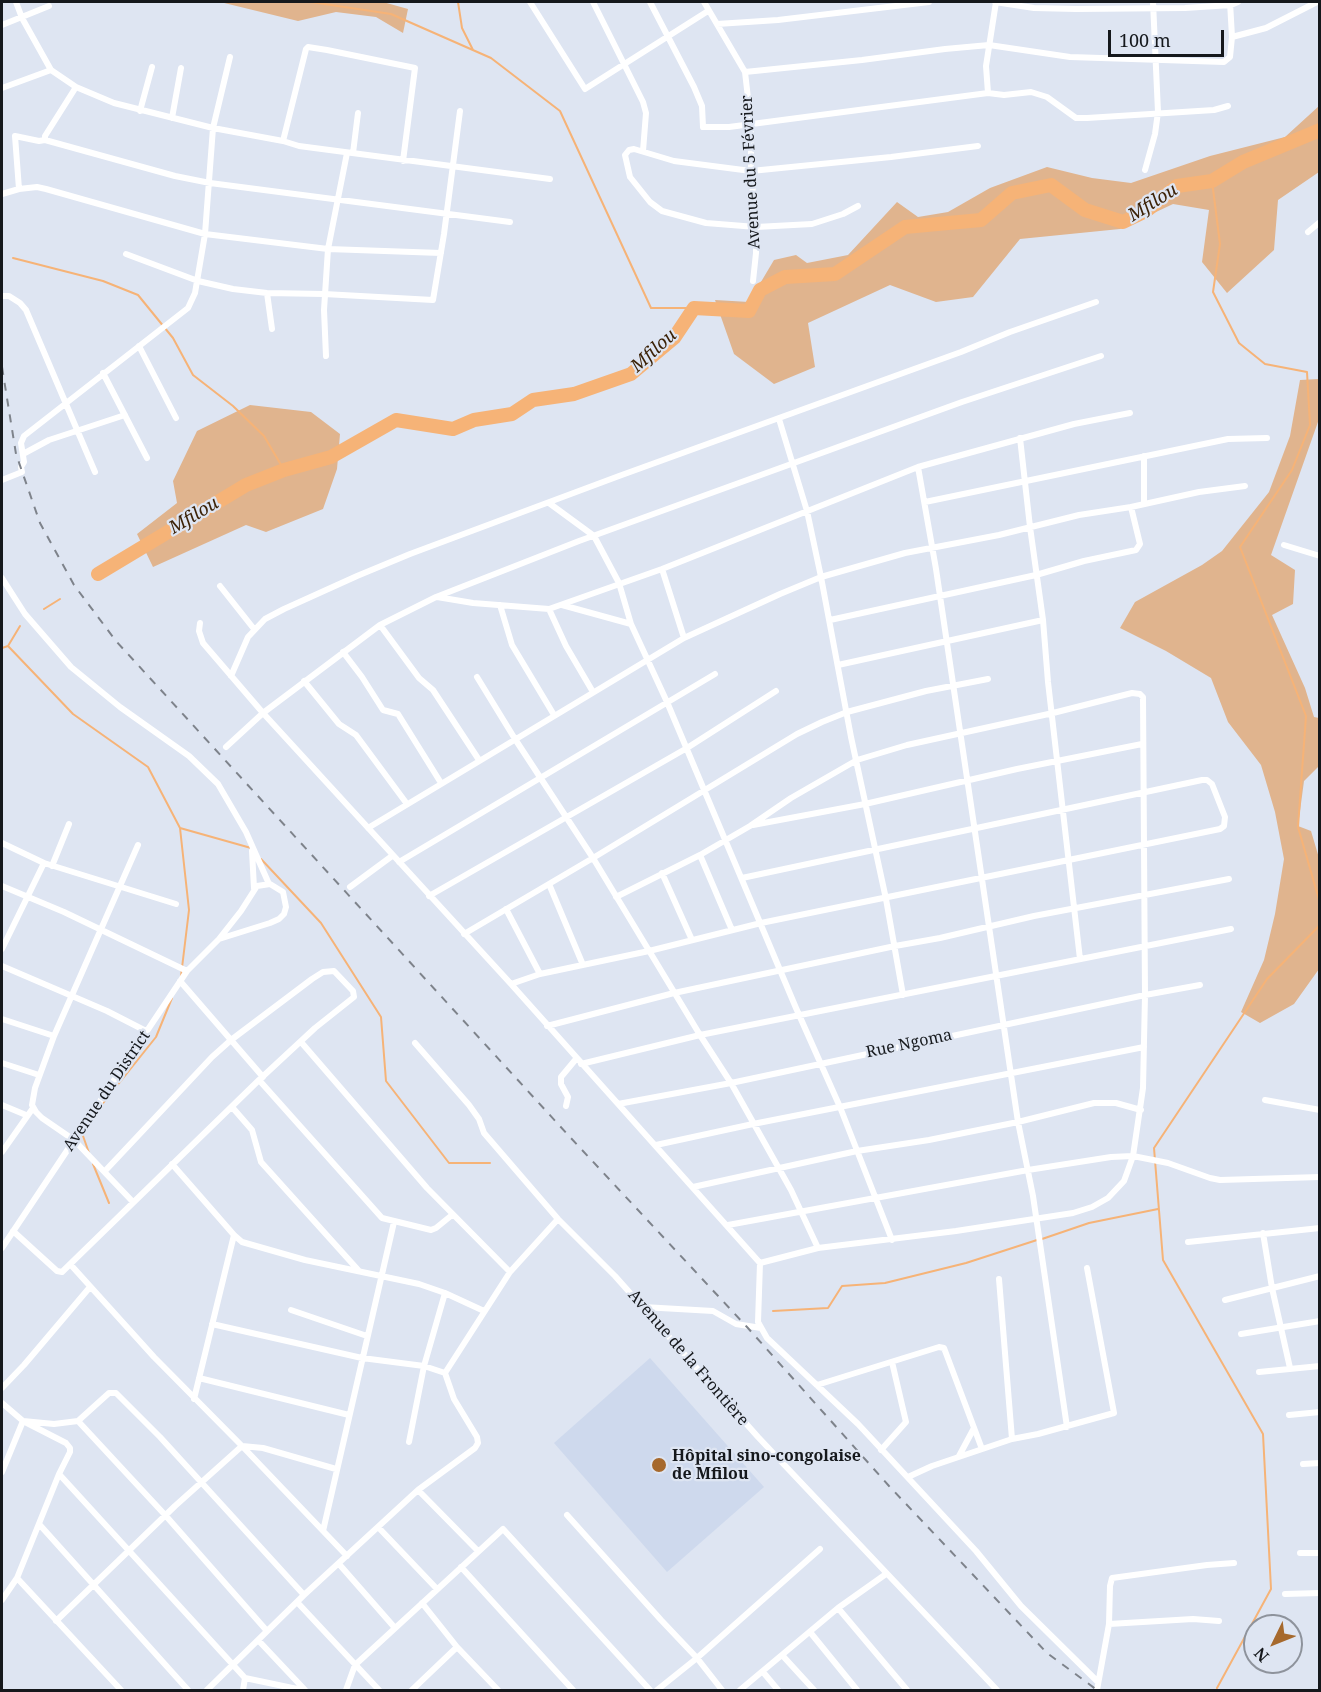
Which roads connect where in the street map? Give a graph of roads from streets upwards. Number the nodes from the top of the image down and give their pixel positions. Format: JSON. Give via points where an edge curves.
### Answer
{"nodes":[{"id":1,"x":16,"y":2,"type":"edge"},
{"id":2,"x":530,"y":2,"type":"edge"},
{"id":3,"x":593,"y":2,"type":"edge"},
{"id":4,"x":650,"y":2,"type":"edge"},
{"id":5,"x":704,"y":2,"type":"edge"},
{"id":6,"x":929,"y":2,"type":"edge"},
{"id":7,"x":996,"y":2,"type":"edge"},
{"id":8,"x":1239,"y":2,"type":"edge"},
{"id":9,"x":1317,"y":2,"type":"edge"},
{"id":10,"x":1230,"y":3,"type":"edge"},
{"id":11,"x":1153,"y":5,"type":"edge"},
{"id":12,"x":49,"y":6,"type":"dead end"},
{"id":13,"x":708,"y":11,"type":"junction"},
{"id":14,"x":22,"y":18,"type":"junction"},
{"id":15,"x":717,"y":24,"type":"junction"},
{"id":16,"x":2,"y":25,"type":"edge"},
{"id":17,"x":669,"y":35,"type":"junction"},
{"id":18,"x":1232,"y":37,"type":"junction"},
{"id":19,"x":989,"y":45,"type":"junction"},
{"id":20,"x":230,"y":57,"type":"dead end"},
{"id":21,"x":1156,"y":58,"type":"junction"},
{"id":22,"x":624,"y":64,"type":"junction"},
{"id":23,"x":152,"y":67,"type":"dead end"},
{"id":24,"x":181,"y":68,"type":"dead end"},
{"id":25,"x":51,"y":70,"type":"junction"},
{"id":26,"x":745,"y":72,"type":"junction"},
{"id":27,"x":76,"y":87,"type":"junction"},
{"id":28,"x":2,"y":88,"type":"edge"},
{"id":29,"x":988,"y":93,"type":"junction"},
{"id":30,"x":1228,"y":106,"type":"dead end"},
{"id":31,"x":140,"y":111,"type":"junction"},
{"id":32,"x":460,"y":111,"type":"dead end"},
{"id":33,"x":1158,"y":112,"type":"junction"},
{"id":34,"x":358,"y":114,"type":"dead end"},
{"id":35,"x":172,"y":118,"type":"junction"},
{"id":36,"x":751,"y":124,"type":"junction"},
{"id":37,"x":213,"y":128,"type":"junction"},
{"id":38,"x":45,"y":140,"type":"junction"},
{"id":39,"x":283,"y":141,"type":"junction"},
{"id":40,"x":978,"y":146,"type":"dead end"},
{"id":41,"x":643,"y":152,"type":"junction"},
{"id":42,"x":350,"y":153,"type":"junction"},
{"id":43,"x":403,"y":161,"type":"junction"},
{"id":44,"x":453,"y":165,"type":"junction"},
{"id":45,"x":1145,"y":170,"type":"dead end"},
{"id":46,"x":751,"y":171,"type":"junction"},
{"id":47,"x":550,"y":179,"type":"dead end"},
{"id":48,"x":210,"y":183,"type":"junction"},
{"id":49,"x":19,"y":189,"type":"junction"},
{"id":50,"x":2,"y":194,"type":"edge"},
{"id":51,"x":337,"y":201,"type":"junction"},
{"id":52,"x":858,"y":206,"type":"dead end"},
{"id":53,"x":447,"y":214,"type":"junction"},
{"id":54,"x":510,"y":222,"type":"dead end"},
{"id":55,"x":1320,"y":222,"type":"edge"},
{"id":56,"x":756,"y":227,"type":"junction"},
{"id":57,"x":1308,"y":232,"type":"dead end"},
{"id":58,"x":205,"y":234,"type":"junction"},
{"id":59,"x":328,"y":249,"type":"junction"},
{"id":60,"x":441,"y":253,"type":"junction"},
{"id":61,"x":126,"y":254,"type":"dead end"},
{"id":62,"x":198,"y":281,"type":"junction"},
{"id":63,"x":753,"y":281,"type":"dead end"},
{"id":64,"x":267,"y":293,"type":"junction"},
{"id":65,"x":324,"y":294,"type":"junction"},
{"id":66,"x":2,"y":296,"type":"edge"},
{"id":67,"x":1096,"y":302,"type":"dead end"},
{"id":68,"x":272,"y":329,"type":"dead end"},
{"id":69,"x":138,"y":346,"type":"junction"},
{"id":70,"x":326,"y":356,"type":"dead end"},
{"id":71,"x":1101,"y":356,"type":"dead end"},
{"id":72,"x":103,"y":374,"type":"junction"},
{"id":73,"x":66,"y":403,"type":"junction"},
{"id":74,"x":1130,"y":413,"type":"dead end"},
{"id":75,"x":125,"y":415,"type":"junction"},
{"id":76,"x":176,"y":418,"type":"dead end"},
{"id":77,"x":779,"y":419,"type":"junction"},
{"id":78,"x":78,"y":431,"type":"junction"},
{"id":79,"x":1020,"y":438,"type":"junction"},
{"id":80,"x":1267,"y":438,"type":"dead end"},
{"id":81,"x":23,"y":454,"type":"junction"},
{"id":82,"x":1144,"y":456,"type":"junction"},
{"id":83,"x":147,"y":458,"type":"dead end"},
{"id":84,"x":794,"y":463,"type":"junction"},
{"id":85,"x":918,"y":467,"type":"junction"},
{"id":86,"x":95,"y":472,"type":"dead end"},
{"id":87,"x":2,"y":480,"type":"edge"},
{"id":88,"x":1026,"y":480,"type":"junction"},
{"id":89,"x":1245,"y":486,"type":"dead end"},
{"id":90,"x":925,"y":502,"type":"junction"},
{"id":91,"x":549,"y":503,"type":"junction"},
{"id":92,"x":1144,"y":503,"type":"junction"},
{"id":93,"x":1131,"y":507,"type":"junction"},
{"id":94,"x":807,"y":511,"type":"junction"},
{"id":95,"x":1030,"y":527,"type":"junction"},
{"id":96,"x":594,"y":536,"type":"junction"},
{"id":97,"x":1284,"y":545,"type":"dead end"},
{"id":98,"x":932,"y":548,"type":"junction"},
{"id":99,"x":1320,"y":556,"type":"edge"},
{"id":100,"x":662,"y":568,"type":"junction"},
{"id":101,"x":1036,"y":575,"type":"junction"},
{"id":102,"x":821,"y":577,"type":"junction"},
{"id":103,"x":2,"y":578,"type":"edge"},
{"id":104,"x":618,"y":583,"type":"junction"},
{"id":105,"x":220,"y":586,"type":"dead end"},
{"id":106,"x":940,"y":595,"type":"junction"},
{"id":107,"x":436,"y":597,"type":"junction"},
{"id":108,"x":500,"y":605,"type":"junction"},
{"id":109,"x":561,"y":605,"type":"junction"},
{"id":110,"x":549,"y":609,"type":"junction"},
{"id":111,"x":830,"y":620,"type":"junction"},
{"id":112,"x":1043,"y":620,"type":"junction"},
{"id":113,"x":200,"y":623,"type":"dead end"},
{"id":114,"x":631,"y":624,"type":"junction"},
{"id":115,"x":380,"y":625,"type":"junction"},
{"id":116,"x":254,"y":629,"type":"junction"},
{"id":117,"x":684,"y":638,"type":"junction"},
{"id":118,"x":946,"y":642,"type":"junction"},
{"id":119,"x":343,"y":652,"type":"junction"},
{"id":120,"x":648,"y":660,"type":"junction"},
{"id":121,"x":838,"y":665,"type":"junction"},
{"id":122,"x":715,"y":674,"type":"dead end"},
{"id":123,"x":231,"y":676,"type":"junction"},
{"id":124,"x":477,"y":677,"type":"dead end"},
{"id":125,"x":988,"y":679,"type":"dead end"},
{"id":126,"x":304,"y":681,"type":"junction"},
{"id":127,"x":953,"y":686,"type":"junction"},
{"id":128,"x":776,"y":691,"type":"dead end"},
{"id":129,"x":593,"y":692,"type":"junction"},
{"id":130,"x":667,"y":702,"type":"junction"},
{"id":131,"x":847,"y":712,"type":"junction"},
{"id":132,"x":263,"y":713,"type":"junction"},
{"id":133,"x":1053,"y":713,"type":"junction"},
{"id":134,"x":554,"y":715,"type":"junction"},
{"id":135,"x":959,"y":734,"type":"junction"},
{"id":136,"x":515,"y":739,"type":"junction"},
{"id":137,"x":1143,"y":744,"type":"junction"},
{"id":138,"x":226,"y":747,"type":"dead end"},
{"id":139,"x":687,"y":748,"type":"junction"},
{"id":140,"x":479,"y":760,"type":"junction"},
{"id":141,"x":857,"y":760,"type":"junction"},
{"id":142,"x":1058,"y":761,"type":"junction"},
{"id":143,"x":542,"y":778,"type":"junction"},
{"id":144,"x":967,"y":781,"type":"junction"},
{"id":145,"x":441,"y":783,"type":"junction"},
{"id":146,"x":705,"y":790,"type":"junction"},
{"id":147,"x":1142,"y":792,"type":"junction"},
{"id":148,"x":407,"y":804,"type":"junction"},
{"id":149,"x":865,"y":804,"type":"junction"},
{"id":150,"x":1063,"y":810,"type":"junction"},
{"id":151,"x":567,"y":818,"type":"junction"},
{"id":152,"x":69,"y":824,"type":"dead end"},
{"id":153,"x":750,"y":826,"type":"junction"},
{"id":154,"x":368,"y":828,"type":"junction"},
{"id":155,"x":974,"y":828,"type":"junction"},
{"id":156,"x":726,"y":839,"type":"junction"},
{"id":157,"x":2,"y":843,"type":"edge"},
{"id":158,"x":1144,"y":844,"type":"junction"},
{"id":159,"x":138,"y":845,"type":"dead end"},
{"id":160,"x":252,"y":845,"type":"junction"},
{"id":161,"x":875,"y":850,"type":"junction"},
{"id":162,"x":700,"y":855,"type":"junction"},
{"id":163,"x":392,"y":856,"type":"junction"},
{"id":164,"x":593,"y":858,"type":"junction"},
{"id":165,"x":1068,"y":859,"type":"junction"},
{"id":166,"x":399,"y":862,"type":"junction"},
{"id":167,"x":44,"y":863,"type":"junction"},
{"id":168,"x":52,"y":866,"type":"junction"},
{"id":169,"x":662,"y":873,"type":"junction"},
{"id":170,"x":742,"y":878,"type":"junction"},
{"id":171,"x":982,"y":879,"type":"junction"},
{"id":172,"x":1228,"y":879,"type":"dead end"},
{"id":173,"x":269,"y":884,"type":"junction"},
{"id":174,"x":549,"y":884,"type":"junction"},
{"id":175,"x":2,"y":886,"type":"edge"},
{"id":176,"x":121,"y":887,"type":"junction"},
{"id":177,"x":350,"y":887,"type":"dead end"},
{"id":178,"x":254,"y":888,"type":"junction"},
{"id":179,"x":1144,"y":895,"type":"junction"},
{"id":180,"x":429,"y":896,"type":"junction"},
{"id":181,"x":28,"y":897,"type":"junction"},
{"id":182,"x":616,"y":897,"type":"junction"},
{"id":183,"x":886,"y":899,"type":"junction"},
{"id":184,"x":176,"y":904,"type":"dead end"},
{"id":185,"x":506,"y":909,"type":"junction"},
{"id":186,"x":1074,"y":909,"type":"junction"},
{"id":187,"x":761,"y":923,"type":"junction"},
{"id":188,"x":989,"y":927,"type":"junction"},
{"id":189,"x":101,"y":929,"type":"junction"},
{"id":190,"x":1231,"y":929,"type":"dead end"},
{"id":191,"x":732,"y":930,"type":"junction"},
{"id":192,"x":464,"y":934,"type":"junction"},
{"id":193,"x":219,"y":939,"type":"junction"},
{"id":194,"x":692,"y":940,"type":"junction"},
{"id":195,"x":895,"y":946,"type":"junction"},
{"id":196,"x":1144,"y":946,"type":"junction"},
{"id":197,"x":2,"y":950,"type":"edge"},
{"id":198,"x":649,"y":951,"type":"junction"},
{"id":199,"x":1080,"y":959,"type":"junction"},
{"id":200,"x":583,"y":965,"type":"junction"},
{"id":201,"x":2,"y":966,"type":"edge"},
{"id":202,"x":187,"y":971,"type":"junction"},
{"id":203,"x":780,"y":971,"type":"junction"},
{"id":204,"x":540,"y":974,"type":"junction"},
{"id":205,"x":997,"y":977,"type":"junction"},
{"id":206,"x":180,"y":981,"type":"junction"},
{"id":207,"x":511,"y":984,"type":"junction"},
{"id":208,"x":1200,"y":985,"type":"dead end"},
{"id":209,"x":674,"y":993,"type":"junction"},
{"id":210,"x":71,"y":995,"type":"junction"},
{"id":211,"x":903,"y":995,"type":"junction"},
{"id":212,"x":1145,"y":995,"type":"junction"},
{"id":213,"x":800,"y":1017,"type":"junction"},
{"id":214,"x":2,"y":1019,"type":"edge"},
{"id":215,"x":1004,"y":1024,"type":"junction"},
{"id":216,"x":547,"y":1026,"type":"junction"},
{"id":217,"x":146,"y":1031,"type":"junction"},
{"id":218,"x":700,"y":1035,"type":"junction"},
{"id":219,"x":54,"y":1036,"type":"junction"},
{"id":220,"x":231,"y":1040,"type":"junction"},
{"id":221,"x":301,"y":1042,"type":"junction"},
{"id":222,"x":415,"y":1043,"type":"dead end"},
{"id":223,"x":1144,"y":1047,"type":"junction"},
{"id":224,"x":579,"y":1061,"type":"junction"},
{"id":225,"x":819,"y":1062,"type":"junction"},
{"id":226,"x":2,"y":1063,"type":"edge"},
{"id":227,"x":1011,"y":1074,"type":"junction"},
{"id":228,"x":39,"y":1075,"type":"junction"},
{"id":229,"x":261,"y":1078,"type":"junction"},
{"id":230,"x":731,"y":1083,"type":"junction"},
{"id":231,"x":1265,"y":1100,"type":"dead end"},
{"id":232,"x":618,"y":1104,"type":"junction"},
{"id":233,"x":2,"y":1105,"type":"edge"},
{"id":234,"x":566,"y":1106,"type":"dead end"},
{"id":235,"x":232,"y":1107,"type":"junction"},
{"id":236,"x":840,"y":1107,"type":"junction"},
{"id":237,"x":33,"y":1108,"type":"junction"},
{"id":238,"x":1141,"y":1110,"type":"junction"},
{"id":239,"x":1320,"y":1110,"type":"edge"},
{"id":240,"x":26,"y":1115,"type":"junction"},
{"id":241,"x":1018,"y":1122,"type":"junction"},
{"id":242,"x":753,"y":1124,"type":"junction"},
{"id":243,"x":74,"y":1140,"type":"junction"},
{"id":244,"x":656,"y":1145,"type":"junction"},
{"id":245,"x":857,"y":1151,"type":"junction"},
{"id":246,"x":2,"y":1152,"type":"edge"},
{"id":247,"x":1133,"y":1156,"type":"junction"},
{"id":248,"x":172,"y":1164,"type":"junction"},
{"id":249,"x":779,"y":1169,"type":"junction"},
{"id":250,"x":1028,"y":1170,"type":"junction"},
{"id":251,"x":105,"y":1171,"type":"junction"},
{"id":252,"x":1320,"y":1177,"type":"edge"},
{"id":253,"x":693,"y":1187,"type":"junction"},
{"id":254,"x":875,"y":1198,"type":"junction"},
{"id":255,"x":133,"y":1202,"type":"junction"},
{"id":256,"x":802,"y":1212,"type":"junction"},
{"id":257,"x":452,"y":1215,"type":"junction"},
{"id":258,"x":558,"y":1219,"type":"junction"},
{"id":259,"x":1036,"y":1220,"type":"junction"},
{"id":260,"x":394,"y":1222,"type":"junction"},
{"id":261,"x":728,"y":1225,"type":"junction"},
{"id":262,"x":1320,"y":1228,"type":"edge"},
{"id":263,"x":2,"y":1232,"type":"edge"},
{"id":264,"x":1263,"y":1233,"type":"junction"},
{"id":265,"x":11,"y":1234,"type":"junction"},
{"id":266,"x":234,"y":1235,"type":"junction"},
{"id":267,"x":892,"y":1239,"type":"junction"},
{"id":268,"x":1188,"y":1242,"type":"dead end"},
{"id":269,"x":2,"y":1248,"type":"edge"},
{"id":270,"x":818,"y":1248,"type":"junction"},
{"id":271,"x":760,"y":1263,"type":"junction"},
{"id":272,"x":70,"y":1264,"type":"junction"},
{"id":273,"x":1087,"y":1268,"type":"dead end"},
{"id":274,"x":360,"y":1272,"type":"junction"},
{"id":275,"x":510,"y":1272,"type":"junction"},
{"id":276,"x":382,"y":1275,"type":"junction"},
{"id":277,"x":1320,"y":1276,"type":"edge"},
{"id":278,"x":999,"y":1280,"type":"dead end"},
{"id":279,"x":90,"y":1287,"type":"junction"},
{"id":280,"x":1272,"y":1288,"type":"junction"},
{"id":281,"x":445,"y":1293,"type":"junction"},
{"id":282,"x":1225,"y":1300,"type":"dead end"},
{"id":283,"x":643,"y":1307,"type":"junction"},
{"id":284,"x":291,"y":1310,"type":"dead end"},
{"id":285,"x":484,"y":1311,"type":"junction"},
{"id":286,"x":1320,"y":1321,"type":"edge"},
{"id":287,"x":212,"y":1324,"type":"junction"},
{"id":288,"x":1281,"y":1326,"type":"junction"},
{"id":289,"x":761,"y":1328,"type":"junction"},
{"id":290,"x":1240,"y":1334,"type":"dead end"},
{"id":291,"x":367,"y":1336,"type":"junction"},
{"id":292,"x":362,"y":1358,"type":"junction"},
{"id":293,"x":892,"y":1362,"type":"junction"},
{"id":294,"x":424,"y":1366,"type":"junction"},
{"id":295,"x":1320,"y":1366,"type":"edge"},
{"id":296,"x":1290,"y":1368,"type":"junction"},
{"id":297,"x":1259,"y":1372,"type":"dead end"},
{"id":298,"x":445,"y":1373,"type":"junction"},
{"id":299,"x":199,"y":1378,"type":"junction"},
{"id":300,"x":818,"y":1385,"type":"junction"},
{"id":301,"x":2,"y":1388,"type":"edge"},
{"id":302,"x":194,"y":1399,"type":"junction"},
{"id":303,"x":2,"y":1403,"type":"edge"},
{"id":304,"x":1320,"y":1412,"type":"edge"},
{"id":305,"x":349,"y":1415,"type":"junction"},
{"id":306,"x":1289,"y":1415,"type":"dead end"},
{"id":307,"x":23,"y":1421,"type":"junction"},
{"id":308,"x":78,"y":1421,"type":"junction"},
{"id":309,"x":1067,"y":1427,"type":"junction"},
{"id":310,"x":974,"y":1428,"type":"junction"},
{"id":311,"x":1012,"y":1439,"type":"junction"},
{"id":312,"x":409,"y":1442,"type":"dead end"},
{"id":313,"x":242,"y":1446,"type":"junction"},
{"id":314,"x":982,"y":1449,"type":"junction"},
{"id":315,"x":881,"y":1450,"type":"junction"},
{"id":316,"x":2,"y":1452,"type":"edge"},
{"id":317,"x":9,"y":1456,"type":"junction"},
{"id":318,"x":959,"y":1456,"type":"junction"},
{"id":319,"x":1320,"y":1462,"type":"edge"},
{"id":320,"x":1303,"y":1464,"type":"dead end"},
{"id":321,"x":336,"y":1469,"type":"junction"},
{"id":322,"x":2,"y":1472,"type":"edge"},
{"id":323,"x":59,"y":1474,"type":"junction"},
{"id":324,"x":908,"y":1477,"type":"junction"},
{"id":325,"x":200,"y":1483,"type":"junction"},
{"id":326,"x":418,"y":1490,"type":"junction"},
{"id":327,"x":567,"y":1515,"type":"dead end"},
{"id":328,"x":166,"y":1516,"type":"junction"},
{"id":329,"x":39,"y":1524,"type":"junction"},
{"id":330,"x":378,"y":1527,"type":"junction"},
{"id":331,"x":323,"y":1531,"type":"junction"},
{"id":332,"x":820,"y":1548,"type":"dead end"},
{"id":333,"x":1308,"y":1550,"type":"dead end"},
{"id":334,"x":129,"y":1551,"type":"junction"},
{"id":335,"x":478,"y":1551,"type":"junction"},
{"id":336,"x":1320,"y":1552,"type":"edge"},
{"id":337,"x":347,"y":1556,"type":"junction"},
{"id":338,"x":339,"y":1563,"type":"junction"},
{"id":339,"x":1234,"y":1563,"type":"dead end"},
{"id":340,"x":461,"y":1567,"type":"junction"},
{"id":341,"x":886,"y":1574,"type":"junction"},
{"id":342,"x":16,"y":1578,"type":"junction"},
{"id":343,"x":94,"y":1586,"type":"junction"},
{"id":344,"x":437,"y":1589,"type":"junction"},
{"id":345,"x":1320,"y":1593,"type":"edge"},
{"id":346,"x":1285,"y":1594,"type":"dead end"},
{"id":347,"x":304,"y":1595,"type":"junction"},
{"id":348,"x":2,"y":1600,"type":"edge"},
{"id":349,"x":297,"y":1602,"type":"junction"},
{"id":350,"x":422,"y":1603,"type":"junction"},
{"id":351,"x":838,"y":1608,"type":"junction"},
{"id":352,"x":56,"y":1621,"type":"junction"},
{"id":353,"x":1219,"y":1621,"type":"dead end"},
{"id":354,"x":1109,"y":1624,"type":"junction"},
{"id":355,"x":395,"y":1628,"type":"junction"},
{"id":356,"x":267,"y":1631,"type":"junction"},
{"id":357,"x":810,"y":1632,"type":"junction"},
{"id":358,"x":258,"y":1640,"type":"junction"},
{"id":359,"x":458,"y":1647,"type":"junction"},
{"id":360,"x":782,"y":1655,"type":"junction"},
{"id":361,"x":697,"y":1658,"type":"junction"},
{"id":362,"x":355,"y":1665,"type":"junction"},
{"id":363,"x":233,"y":1666,"type":"junction"},
{"id":364,"x":763,"y":1672,"type":"junction"},
{"id":365,"x":245,"y":1678,"type":"junction"},
{"id":366,"x":1098,"y":1682,"type":"junction"},
{"id":367,"x":495,"y":1689,"type":"edge"},
{"id":368,"x":120,"y":1690,"type":"edge"},
{"id":369,"x":188,"y":1690,"type":"edge"},
{"id":370,"x":207,"y":1690,"type":"edge"},
{"id":371,"x":243,"y":1690,"type":"edge"},
{"id":372,"x":304,"y":1690,"type":"edge"},
{"id":373,"x":346,"y":1690,"type":"edge"},
{"id":374,"x":379,"y":1690,"type":"edge"},
{"id":375,"x":412,"y":1690,"type":"edge"},
{"id":376,"x":573,"y":1690,"type":"edge"},
{"id":377,"x":650,"y":1690,"type":"edge"},
{"id":378,"x":657,"y":1690,"type":"edge"},
{"id":379,"x":722,"y":1690,"type":"edge"},
{"id":380,"x":740,"y":1690,"type":"edge"},
{"id":381,"x":778,"y":1690,"type":"edge"},
{"id":382,"x":814,"y":1690,"type":"edge"},
{"id":383,"x":857,"y":1690,"type":"edge"},
{"id":384,"x":906,"y":1690,"type":"edge"},
{"id":385,"x":997,"y":1690,"type":"edge"},
{"id":386,"x":1097,"y":1690,"type":"edge"}],
"edges":[{"from":1,"to":14,"type":"street"},
{"from":2,"to":22,"type":"street","via":[[585,89]]},
{"from":3,"to":22,"type":"street"},
{"from":4,"to":17,"type":"street"},
{"from":5,"to":13,"type":"street","name":"Avenue du 5 Février"},
{"from":6,"to":15,"type":"street"},
{"from":7,"to":11,"type":"street","via":[[1034,8]]},
{"from":7,"to":19,"type":"street"},
{"from":8,"to":10,"type":"street"},
{"from":9,"to":18,"type":"street","via":[[1266,28]]},
{"from":10,"to":11,"type":"street"},
{"from":10,"to":18,"type":"street"},
{"from":11,"to":21,"type":"street"},
{"from":12,"to":14,"type":"street"},
{"from":13,"to":15,"type":"street","name":"Avenue du 5 Février"},
{"from":13,"to":17,"type":"street"},
{"from":14,"to":16,"type":"street"},
{"from":14,"to":25,"type":"street"},
{"from":15,"to":26,"type":"street","name":"Avenue du 5 Février"},
{"from":17,"to":22,"type":"street"},
{"from":17,"to":36,"type":"street","via":[[702,106],[703,127]]},
{"from":18,"to":21,"type":"street","via":[[1230,57],[1224,62]]},
{"from":19,"to":21,"type":"street","via":[[1070,57]]},
{"from":19,"to":26,"type":"street"},
{"from":19,"to":29,"type":"street"},
{"from":20,"to":37,"type":"street"},
{"from":21,"to":33,"type":"street"},
{"from":22,"to":41,"type":"street","via":[[646,113]]},
{"from":23,"to":31,"type":"street"},
{"from":24,"to":35,"type":"street"},
{"from":25,"to":27,"type":"street"},
{"from":25,"to":28,"type":"street"},
{"from":26,"to":36,"type":"street","name":"Avenue du 5 Février"},
{"from":27,"to":31,"type":"street"},
{"from":27,"to":38,"type":"street"},
{"from":29,"to":33,"type":"street","via":[[1031,92],[1047,97],[1076,118]]},
{"from":29,"to":36,"type":"street"},
{"from":30,"to":33,"type":"street"},
{"from":31,"to":35,"type":"street"},
{"from":32,"to":44,"type":"street"},
{"from":33,"to":45,"type":"street"},
{"from":34,"to":42,"type":"street"},
{"from":35,"to":37,"type":"street"},
{"from":36,"to":46,"type":"street","name":"Avenue du 5 Février"},
{"from":37,"to":39,"type":"street"},
{"from":37,"to":48,"type":"street"},
{"from":38,"to":48,"type":"street"},
{"from":38,"to":49,"type":"street","via":[[15,136]]},
{"from":39,"to":42,"type":"street","via":[[298,147]]},
{"from":39,"to":43,"type":"street","via":[[306,49],[337,51],[415,68]]},
{"from":40,"to":46,"type":"street"},
{"from":41,"to":46,"type":"street","via":[[682,163]]},
{"from":41,"to":56,"type":"street","via":[[629,150],[626,166],[638,188],[662,211],[706,223]]},
{"from":42,"to":43,"type":"street"},
{"from":42,"to":51,"type":"street"},
{"from":43,"to":44,"type":"street"},
{"from":44,"to":47,"type":"street"},
{"from":44,"to":53,"type":"street"},
{"from":46,"to":56,"type":"street","name":"Avenue du 5 Février"},
{"from":48,"to":51,"type":"street"},
{"from":48,"to":58,"type":"street"},
{"from":49,"to":50,"type":"street"},
{"from":49,"to":58,"type":"street","via":[[37,187],[59,192]]},
{"from":51,"to":53,"type":"street"},
{"from":51,"to":59,"type":"street"},
{"from":52,"to":56,"type":"street","via":[[812,224]]},
{"from":53,"to":54,"type":"street"},
{"from":53,"to":60,"type":"street"},
{"from":55,"to":57,"type":"street"},
{"from":56,"to":63,"type":"street","name":"Avenue du 5 Février"},
{"from":58,"to":59,"type":"street"},
{"from":58,"to":62,"type":"street"},
{"from":59,"to":60,"type":"street"},
{"from":59,"to":65,"type":"street"},
{"from":60,"to":65,"type":"street","via":[[433,300]]},
{"from":61,"to":62,"type":"street"},
{"from":62,"to":64,"type":"street"},
{"from":62,"to":69,"type":"street","via":[[188,308]]},
{"from":64,"to":65,"type":"street"},
{"from":64,"to":68,"type":"street"},
{"from":65,"to":70,"type":"street"},
{"from":66,"to":73,"type":"street","via":[[9,296],[26,310]]},
{"from":67,"to":77,"type":"street"},
{"from":69,"to":72,"type":"street"},
{"from":69,"to":76,"type":"street"},
{"from":71,"to":84,"type":"street"},
{"from":72,"to":73,"type":"street"},
{"from":72,"to":75,"type":"street"},
{"from":73,"to":78,"type":"street"},
{"from":73,"to":81,"type":"street","via":[[21,439]]},
{"from":74,"to":79,"type":"street"},
{"from":75,"to":78,"type":"street"},
{"from":75,"to":83,"type":"street"},
{"from":77,"to":84,"type":"street"},
{"from":77,"to":91,"type":"street"},
{"from":78,"to":81,"type":"street"},
{"from":78,"to":86,"type":"street"},
{"from":79,"to":85,"type":"street"},
{"from":79,"to":88,"type":"street"},
{"from":80,"to":82,"type":"street","via":[[1228,439]]},
{"from":81,"to":87,"type":"street","via":[[22,472]]},
{"from":82,"to":88,"type":"street"},
{"from":82,"to":92,"type":"street"},
{"from":84,"to":94,"type":"street"},
{"from":84,"to":96,"type":"street"},
{"from":85,"to":90,"type":"street"},
{"from":85,"to":94,"type":"street"},
{"from":88,"to":90,"type":"street"},
{"from":88,"to":95,"type":"street"},
{"from":89,"to":92,"type":"street"},
{"from":90,"to":98,"type":"street"},
{"from":91,"to":96,"type":"street"},
{"from":91,"to":116,"type":"street","via":[[357,576],[284,609]]},
{"from":92,"to":93,"type":"street"},
{"from":93,"to":95,"type":"street"},
{"from":93,"to":101,"type":"street","via":[[1140,544],[1136,550]]},
{"from":94,"to":100,"type":"street"},
{"from":94,"to":102,"type":"street"},
{"from":95,"to":98,"type":"street"},
{"from":95,"to":101,"type":"street"},
{"from":96,"to":104,"type":"street"},
{"from":96,"to":107,"type":"street"},
{"from":97,"to":99,"type":"street"},
{"from":98,"to":102,"type":"street"},
{"from":98,"to":106,"type":"street"},
{"from":100,"to":104,"type":"street"},
{"from":100,"to":117,"type":"street"},
{"from":101,"to":106,"type":"street"},
{"from":101,"to":112,"type":"street"},
{"from":102,"to":111,"type":"street"},
{"from":102,"to":117,"type":"street"},
{"from":103,"to":160,"type":"street","name":"Avenue du District","via":[[25,614],[71,667],[206,771],[218,784]]},
{"from":104,"to":109,"type":"street"},
{"from":104,"to":114,"type":"street"},
{"from":105,"to":116,"type":"street"},
{"from":106,"to":111,"type":"street"},
{"from":106,"to":118,"type":"street"},
{"from":107,"to":108,"type":"street"},
{"from":107,"to":115,"type":"street"},
{"from":108,"to":110,"type":"street"},
{"from":108,"to":134,"type":"street","via":[[512,645]]},
{"from":109,"to":110,"type":"street"},
{"from":109,"to":114,"type":"street"},
{"from":110,"to":129,"type":"street"},
{"from":111,"to":121,"type":"street"},
{"from":112,"to":118,"type":"street"},
{"from":112,"to":133,"type":"street"},
{"from":113,"to":123,"type":"street","via":[[203,643]]},
{"from":114,"to":120,"type":"street"},
{"from":115,"to":119,"type":"street"},
{"from":115,"to":140,"type":"street","via":[[419,678],[433,690]]},
{"from":116,"to":123,"type":"street"},
{"from":117,"to":120,"type":"street"},
{"from":118,"to":121,"type":"street"},
{"from":118,"to":127,"type":"street"},
{"from":119,"to":126,"type":"street"},
{"from":119,"to":145,"type":"street","via":[[383,710],[398,714]]},
{"from":120,"to":129,"type":"street"},
{"from":120,"to":130,"type":"street"},
{"from":121,"to":131,"type":"street"},
{"from":122,"to":130,"type":"street"},
{"from":123,"to":132,"type":"street"},
{"from":124,"to":136,"type":"street"},
{"from":125,"to":127,"type":"street"},
{"from":126,"to":132,"type":"street"},
{"from":126,"to":148,"type":"street","via":[[339,724],[356,735]]},
{"from":127,"to":131,"type":"street"},
{"from":127,"to":135,"type":"street"},
{"from":128,"to":139,"type":"street"},
{"from":129,"to":134,"type":"street"},
{"from":130,"to":139,"type":"street"},
{"from":130,"to":143,"type":"street"},
{"from":131,"to":141,"type":"street"},
{"from":131,"to":146,"type":"street","via":[[797,734]]},
{"from":132,"to":138,"type":"street"},
{"from":132,"to":154,"type":"street"},
{"from":133,"to":135,"type":"street"},
{"from":133,"to":137,"type":"street","via":[[1140,693]]},
{"from":133,"to":142,"type":"street"},
{"from":134,"to":136,"type":"street"},
{"from":135,"to":141,"type":"street"},
{"from":135,"to":144,"type":"street"},
{"from":136,"to":140,"type":"street"},
{"from":136,"to":143,"type":"street"},
{"from":137,"to":142,"type":"street"},
{"from":137,"to":147,"type":"street"},
{"from":139,"to":146,"type":"street"},
{"from":139,"to":151,"type":"street"},
{"from":140,"to":145,"type":"street"},
{"from":141,"to":149,"type":"street"},
{"from":141,"to":153,"type":"street"},
{"from":142,"to":144,"type":"street"},
{"from":142,"to":150,"type":"street"},
{"from":143,"to":151,"type":"street"},
{"from":143,"to":166,"type":"street"},
{"from":144,"to":149,"type":"street"},
{"from":144,"to":155,"type":"street"},
{"from":145,"to":148,"type":"street"},
{"from":146,"to":156,"type":"street"},
{"from":146,"to":164,"type":"street"},
{"from":147,"to":150,"type":"street"},
{"from":147,"to":158,"type":"street"},
{"from":147,"to":158,"type":"street","via":[[1207,780],[1226,822],[1220,829]]},
{"from":148,"to":154,"type":"street"},
{"from":149,"to":153,"type":"street"},
{"from":149,"to":161,"type":"street"},
{"from":150,"to":155,"type":"street"},
{"from":150,"to":165,"type":"street"},
{"from":151,"to":164,"type":"street"},
{"from":151,"to":180,"type":"street"},
{"from":152,"to":168,"type":"street"},
{"from":153,"to":156,"type":"street"},
{"from":154,"to":163,"type":"street"},
{"from":155,"to":161,"type":"street"},
{"from":155,"to":171,"type":"street"},
{"from":156,"to":162,"type":"street"},
{"from":156,"to":170,"type":"street"},
{"from":157,"to":167,"type":"street"},
{"from":158,"to":165,"type":"street"},
{"from":158,"to":179,"type":"street"},
{"from":159,"to":176,"type":"street"},
{"from":160,"to":173,"type":"street","name":"Avenue du District"},
{"from":160,"to":178,"type":"street","name":"Avenue du District"},
{"from":161,"to":170,"type":"street"},
{"from":161,"to":183,"type":"street"},
{"from":162,"to":169,"type":"street"},
{"from":162,"to":191,"type":"street"},
{"from":163,"to":166,"type":"street"},
{"from":163,"to":177,"type":"street"},
{"from":164,"to":174,"type":"street"},
{"from":164,"to":182,"type":"street"},
{"from":165,"to":171,"type":"street"},
{"from":165,"to":186,"type":"street"},
{"from":166,"to":180,"type":"street"},
{"from":167,"to":168,"type":"street"},
{"from":167,"to":181,"type":"street"},
{"from":168,"to":176,"type":"street"},
{"from":169,"to":182,"type":"street"},
{"from":169,"to":194,"type":"street"},
{"from":170,"to":187,"type":"street"},
{"from":171,"to":183,"type":"street"},
{"from":171,"to":188,"type":"street"},
{"from":172,"to":179,"type":"street"},
{"from":173,"to":178,"type":"street"},
{"from":173,"to":193,"type":"street","name":"Avenue du District","via":[[283,892],[284,914],[270,923]]},
{"from":174,"to":185,"type":"street"},
{"from":174,"to":200,"type":"street"},
{"from":175,"to":181,"type":"street"},
{"from":176,"to":184,"type":"street"},
{"from":176,"to":189,"type":"street"},
{"from":178,"to":193,"type":"street","name":"Avenue du District"},
{"from":179,"to":186,"type":"street"},
{"from":179,"to":196,"type":"street"},
{"from":180,"to":192,"type":"street"},
{"from":181,"to":189,"type":"street"},
{"from":181,"to":197,"type":"street"},
{"from":182,"to":198,"type":"street"},
{"from":183,"to":187,"type":"street"},
{"from":183,"to":195,"type":"street"},
{"from":185,"to":192,"type":"street"},
{"from":185,"to":204,"type":"street"},
{"from":186,"to":188,"type":"street"},
{"from":186,"to":199,"type":"street"},
{"from":187,"to":191,"type":"street"},
{"from":187,"to":203,"type":"street"},
{"from":188,"to":195,"type":"street"},
{"from":188,"to":205,"type":"street"},
{"from":189,"to":202,"type":"street"},
{"from":189,"to":210,"type":"street"},
{"from":190,"to":196,"type":"street"},
{"from":191,"to":194,"type":"street"},
{"from":192,"to":207,"type":"street"},
{"from":193,"to":202,"type":"street","name":"Avenue du District"},
{"from":194,"to":198,"type":"street"},
{"from":195,"to":203,"type":"street"},
{"from":195,"to":211,"type":"street"},
{"from":196,"to":199,"type":"street"},
{"from":196,"to":212,"type":"street"},
{"from":198,"to":200,"type":"street"},
{"from":198,"to":209,"type":"street"},
{"from":199,"to":205,"type":"street"},
{"from":200,"to":204,"type":"street"},
{"from":201,"to":210,"type":"street"},
{"from":202,"to":206,"type":"street","name":"Avenue du District"},
{"from":203,"to":209,"type":"street"},
{"from":203,"to":213,"type":"street"},
{"from":204,"to":207,"type":"street"},
{"from":205,"to":211,"type":"street"},
{"from":205,"to":215,"type":"street"},
{"from":206,"to":217,"type":"street","name":"Avenue du District"},
{"from":206,"to":220,"type":"street"},
{"from":207,"to":216,"type":"street"},
{"from":208,"to":212,"type":"street","name":"Rue Ngoma"},
{"from":209,"to":216,"type":"street"},
{"from":209,"to":218,"type":"street"},
{"from":210,"to":217,"type":"street"},
{"from":210,"to":219,"type":"street"},
{"from":211,"to":213,"type":"street"},
{"from":212,"to":215,"type":"street","name":"Rue Ngoma"},
{"from":212,"to":223,"type":"street"},
{"from":213,"to":218,"type":"street"},
{"from":213,"to":225,"type":"street"},
{"from":214,"to":219,"type":"street"},
{"from":215,"to":225,"type":"street","name":"Rue Ngoma"},
{"from":215,"to":227,"type":"street"},
{"from":216,"to":224,"type":"street"},
{"from":217,"to":243,"type":"street","name":"Avenue du District"},
{"from":218,"to":224,"type":"street"},
{"from":218,"to":230,"type":"street"},
{"from":219,"to":228,"type":"street"},
{"from":220,"to":221,"type":"street","via":[[323,972],[334,971],[354,997]]},
{"from":220,"to":229,"type":"street"},
{"from":220,"to":251,"type":"street"},
{"from":221,"to":229,"type":"street"},
{"from":221,"to":257,"type":"street"},
{"from":222,"to":258,"type":"street","name":"Avenue de la Frontière"},
{"from":223,"to":227,"type":"street"},
{"from":223,"to":238,"type":"street"},
{"from":224,"to":232,"type":"street"},
{"from":224,"to":234,"type":"street","via":[[561,1077],[568,1097]]},
{"from":225,"to":230,"type":"street","name":"Rue Ngoma"},
{"from":225,"to":236,"type":"street"},
{"from":226,"to":228,"type":"street"},
{"from":227,"to":236,"type":"street"},
{"from":227,"to":241,"type":"street"},
{"from":228,"to":237,"type":"street"},
{"from":229,"to":235,"type":"street"},
{"from":229,"to":260,"type":"street","via":[[381,1217]]},
{"from":230,"to":232,"type":"street","name":"Rue Ngoma"},
{"from":230,"to":242,"type":"street"},
{"from":231,"to":239,"type":"street"},
{"from":232,"to":244,"type":"street"},
{"from":233,"to":240,"type":"street"},
{"from":235,"to":248,"type":"street"},
{"from":235,"to":274,"type":"street","via":[[252,1130],[261,1162]]},
{"from":236,"to":242,"type":"street"},
{"from":236,"to":245,"type":"street"},
{"from":237,"to":240,"type":"street"},
{"from":237,"to":243,"type":"street"},
{"from":238,"to":241,"type":"street","via":[[1100,1102]]},
{"from":238,"to":247,"type":"street"},
{"from":240,"to":246,"type":"street"},
{"from":241,"to":245,"type":"street"},
{"from":241,"to":250,"type":"street"},
{"from":242,"to":244,"type":"street"},
{"from":242,"to":249,"type":"street"},
{"from":243,"to":251,"type":"street"},
{"from":243,"to":265,"type":"street","name":"Avenue du District"},
{"from":244,"to":253,"type":"street"},
{"from":245,"to":249,"type":"street"},
{"from":245,"to":254,"type":"street"},
{"from":247,"to":250,"type":"street"},
{"from":247,"to":252,"type":"street","via":[[1220,1180]]},
{"from":247,"to":259,"type":"street","via":[[1124,1181],[1108,1198],[1073,1214]]},
{"from":248,"to":255,"type":"street"},
{"from":248,"to":266,"type":"street"},
{"from":249,"to":253,"type":"street"},
{"from":249,"to":256,"type":"street"},
{"from":250,"to":254,"type":"street"},
{"from":250,"to":259,"type":"street"},
{"from":251,"to":255,"type":"street"},
{"from":253,"to":261,"type":"street"},
{"from":254,"to":256,"type":"street"},
{"from":254,"to":267,"type":"street"},
{"from":255,"to":272,"type":"street"},
{"from":256,"to":261,"type":"street"},
{"from":256,"to":270,"type":"street"},
{"from":257,"to":260,"type":"street","via":[[431,1230]]},
{"from":257,"to":275,"type":"street"},
{"from":258,"to":275,"type":"street"},
{"from":258,"to":283,"type":"street","name":"Avenue de la Frontière"},
{"from":259,"to":267,"type":"street"},
{"from":259,"to":309,"type":"street"},
{"from":260,"to":276,"type":"street"},
{"from":261,"to":271,"type":"street"},
{"from":262,"to":264,"type":"street"},
{"from":263,"to":265,"type":"street"},
{"from":264,"to":268,"type":"street"},
{"from":264,"to":280,"type":"street"},
{"from":265,"to":269,"type":"street","name":"Avenue du District"},
{"from":265,"to":272,"type":"street","via":[[59,1272]]},
{"from":266,"to":274,"type":"street","via":[[243,1242]]},
{"from":266,"to":287,"type":"street"},
{"from":267,"to":270,"type":"street"},
{"from":270,"to":271,"type":"street"},
{"from":271,"to":289,"type":"street"},
{"from":272,"to":279,"type":"street"},
{"from":273,"to":309,"type":"street","via":[[1114,1413]]},
{"from":274,"to":276,"type":"street"},
{"from":275,"to":285,"type":"street"},
{"from":276,"to":281,"type":"street"},
{"from":276,"to":291,"type":"street"},
{"from":277,"to":280,"type":"street"},
{"from":278,"to":311,"type":"street"},
{"from":279,"to":301,"type":"street"},
{"from":279,"to":302,"type":"street"},
{"from":280,"to":282,"type":"street"},
{"from":280,"to":288,"type":"street"},
{"from":281,"to":285,"type":"street"},
{"from":281,"to":294,"type":"street"},
{"from":283,"to":289,"type":"street","via":[[714,1311],[736,1324]]},
{"from":283,"to":341,"type":"street","name":"Avenue de la Frontière"},
{"from":284,"to":291,"type":"street"},
{"from":285,"to":298,"type":"street"},
{"from":286,"to":288,"type":"street"},
{"from":287,"to":292,"type":"street"},
{"from":287,"to":299,"type":"street"},
{"from":288,"to":290,"type":"street"},
{"from":288,"to":296,"type":"street"},
{"from":289,"to":300,"type":"street"},
{"from":291,"to":292,"type":"street"},
{"from":292,"to":294,"type":"street"},
{"from":292,"to":305,"type":"street"},
{"from":293,"to":300,"type":"street"},
{"from":293,"to":310,"type":"street","via":[[944,1348]]},
{"from":293,"to":315,"type":"street","via":[[906,1422]]},
{"from":294,"to":298,"type":"street"},
{"from":294,"to":312,"type":"street"},
{"from":295,"to":296,"type":"street"},
{"from":296,"to":297,"type":"street"},
{"from":298,"to":326,"type":"street","via":[[454,1400],[478,1443]]},
{"from":299,"to":302,"type":"street"},
{"from":299,"to":305,"type":"street"},
{"from":300,"to":315,"type":"street"},
{"from":302,"to":313,"type":"street"},
{"from":303,"to":307,"type":"street"},
{"from":304,"to":306,"type":"street"},
{"from":305,"to":321,"type":"street"},
{"from":307,"to":308,"type":"street"},
{"from":307,"to":317,"type":"street"},
{"from":307,"to":323,"type":"street","via":[[70,1448]]},
{"from":308,"to":325,"type":"street","via":[[109,1394],[116,1393]]},
{"from":308,"to":328,"type":"street"},
{"from":309,"to":311,"type":"street"},
{"from":310,"to":314,"type":"street"},
{"from":310,"to":318,"type":"street"},
{"from":311,"to":314,"type":"street"},
{"from":313,"to":321,"type":"street","via":[[263,1448]]},
{"from":313,"to":325,"type":"street"},
{"from":313,"to":331,"type":"street"},
{"from":314,"to":318,"type":"street"},
{"from":315,"to":324,"type":"street"},
{"from":316,"to":317,"type":"street"},
{"from":317,"to":322,"type":"street"},
{"from":318,"to":324,"type":"street"},
{"from":319,"to":320,"type":"street"},
{"from":321,"to":331,"type":"street"},
{"from":323,"to":329,"type":"street"},
{"from":323,"to":334,"type":"street"},
{"from":324,"to":366,"type":"street","via":[[1021,1606]]},
{"from":325,"to":328,"type":"street"},
{"from":325,"to":347,"type":"street"},
{"from":326,"to":330,"type":"street"},
{"from":326,"to":335,"type":"street"},
{"from":327,"to":361,"type":"street"},
{"from":328,"to":334,"type":"street"},
{"from":328,"to":356,"type":"street"},
{"from":329,"to":342,"type":"street"},
{"from":329,"to":343,"type":"street"},
{"from":330,"to":337,"type":"street"},
{"from":330,"to":344,"type":"street"},
{"from":331,"to":337,"type":"street"},
{"from":332,"to":361,"type":"street"},
{"from":333,"to":336,"type":"street","via":[[1300,1553]]},
{"from":334,"to":343,"type":"street"},
{"from":334,"to":363,"type":"street"},
{"from":335,"to":340,"type":"street"},
{"from":335,"to":377,"type":"street","via":[[503,1529]]},
{"from":337,"to":338,"type":"street"},
{"from":338,"to":347,"type":"street"},
{"from":338,"to":355,"type":"street"},
{"from":339,"to":354,"type":"street","via":[[1112,1578]]},
{"from":340,"to":344,"type":"street"},
{"from":340,"to":376,"type":"street"},
{"from":341,"to":351,"type":"street"},
{"from":341,"to":385,"type":"street","name":"Avenue de la Frontière"},
{"from":342,"to":348,"type":"street"},
{"from":342,"to":352,"type":"street"},
{"from":343,"to":352,"type":"street"},
{"from":343,"to":369,"type":"street"},
{"from":344,"to":350,"type":"street"},
{"from":345,"to":346,"type":"street"},
{"from":347,"to":349,"type":"street"},
{"from":349,"to":356,"type":"street"},
{"from":349,"to":362,"type":"street"},
{"from":350,"to":355,"type":"street"},
{"from":350,"to":359,"type":"street"},
{"from":351,"to":357,"type":"street"},
{"from":351,"to":384,"type":"street"},
{"from":352,"to":368,"type":"street"},
{"from":353,"to":354,"type":"street"},
{"from":354,"to":366,"type":"street"},
{"from":355,"to":362,"type":"street"},
{"from":356,"to":358,"type":"street"},
{"from":357,"to":360,"type":"street"},
{"from":357,"to":383,"type":"street"},
{"from":358,"to":363,"type":"street"},
{"from":358,"to":372,"type":"street"},
{"from":359,"to":367,"type":"street"},
{"from":359,"to":375,"type":"street"},
{"from":360,"to":364,"type":"street"},
{"from":360,"to":382,"type":"street"},
{"from":361,"to":378,"type":"street"},
{"from":361,"to":379,"type":"street"},
{"from":362,"to":373,"type":"street"},
{"from":362,"to":374,"type":"street"},
{"from":363,"to":365,"type":"street"},
{"from":363,"to":370,"type":"street"},
{"from":364,"to":380,"type":"street"},
{"from":364,"to":381,"type":"street"},
{"from":365,"to":371,"type":"street"},
{"from":365,"to":372,"type":"street"},
{"from":366,"to":386,"type":"street"}]}
